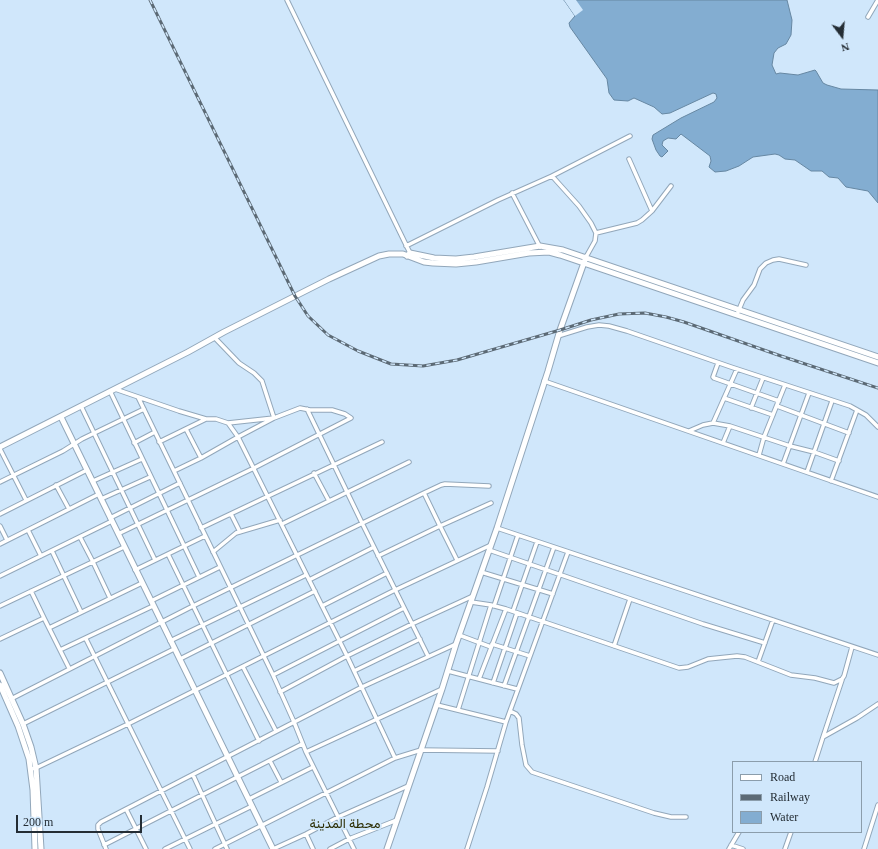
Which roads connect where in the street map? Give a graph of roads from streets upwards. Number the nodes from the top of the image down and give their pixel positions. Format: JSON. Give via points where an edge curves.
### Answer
{"nodes":[{"id":1,"x":286,"y":0,"type":"edge"},
{"id":2,"x":878,"y":0,"type":"edge"},
{"id":3,"x":868,"y":17,"type":"dead end"},
{"id":4,"x":630,"y":136,"type":"dead end"},
{"id":5,"x":629,"y":159,"type":"dead end"},
{"id":6,"x":552,"y":176,"type":"junction"},
{"id":7,"x":671,"y":186,"type":"dead end"},
{"id":8,"x":512,"y":193,"type":"junction"},
{"id":9,"x":652,"y":211,"type":"junction"},
{"id":10,"x":596,"y":233,"type":"junction"},
{"id":11,"x":406,"y":246,"type":"junction"},
{"id":12,"x":540,"y":246,"type":"junction"},
{"id":13,"x":542,"y":252,"type":"junction"},
{"id":14,"x":408,"y":254,"type":"junction"},
{"id":15,"x":586,"y":257,"type":"junction"},
{"id":16,"x":584,"y":263,"type":"junction"},
{"id":17,"x":806,"y":265,"type":"dead end"},
{"id":18,"x":737,"y":312,"type":"junction"},
{"id":19,"x":558,"y":336,"type":"junction"},
{"id":20,"x":215,"y":338,"type":"junction"},
{"id":21,"x":878,"y":357,"type":"edge"},
{"id":22,"x":718,"y":363,"type":"junction"},
{"id":23,"x":878,"y":363,"type":"edge"},
{"id":24,"x":737,"y":369,"type":"junction"},
{"id":25,"x":763,"y":378,"type":"junction"},
{"id":26,"x":544,"y":382,"type":"junction"},
{"id":27,"x":730,"y":384,"type":"junction"},
{"id":28,"x":785,"y":385,"type":"junction"},
{"id":29,"x":112,"y":390,"type":"junction"},
{"id":30,"x":757,"y":393,"type":"junction"},
{"id":31,"x":809,"y":393,"type":"junction"},
{"id":32,"x":138,"y":397,"type":"junction"},
{"id":33,"x":724,"y":398,"type":"junction"},
{"id":34,"x":779,"y":401,"type":"junction"},
{"id":35,"x":832,"y":401,"type":"junction"},
{"id":36,"x":80,"y":406,"type":"junction"},
{"id":37,"x":777,"y":406,"type":"junction"},
{"id":38,"x":751,"y":408,"type":"junction"},
{"id":39,"x":144,"y":410,"type":"junction"},
{"id":40,"x":307,"y":410,"type":"junction"},
{"id":41,"x":857,"y":410,"type":"junction"},
{"id":42,"x":773,"y":415,"type":"junction"},
{"id":43,"x":801,"y":415,"type":"junction"},
{"id":44,"x":61,"y":417,"type":"junction"},
{"id":45,"x":274,"y":418,"type":"junction"},
{"id":46,"x":206,"y":419,"type":"junction"},
{"id":47,"x":122,"y":420,"type":"junction"},
{"id":48,"x":228,"y":423,"type":"junction"},
{"id":49,"x":713,"y":423,"type":"junction"},
{"id":50,"x":824,"y":423,"type":"junction"},
{"id":51,"x":730,"y":426,"type":"junction"},
{"id":52,"x":878,"y":426,"type":"edge"},
{"id":53,"x":186,"y":429,"type":"junction"},
{"id":54,"x":689,"y":431,"type":"junction"},
{"id":55,"x":155,"y":432,"type":"junction"},
{"id":56,"x":849,"y":433,"type":"junction"},
{"id":57,"x":94,"y":434,"type":"junction"},
{"id":58,"x":319,"y":436,"type":"junction"},
{"id":59,"x":238,"y":437,"type":"junction"},
{"id":60,"x":764,"y":437,"type":"junction"},
{"id":61,"x":159,"y":442,"type":"junction"},
{"id":62,"x":382,"y":442,"type":"dead end"},
{"id":63,"x":723,"y":443,"type":"junction"},
{"id":64,"x":74,"y":444,"type":"junction"},
{"id":65,"x":134,"y":444,"type":"junction"},
{"id":66,"x":790,"y":446,"type":"junction"},
{"id":67,"x":0,"y":448,"type":"edge"},
{"id":68,"x":814,"y":452,"type":"junction"},
{"id":69,"x":759,"y":455,"type":"junction"},
{"id":70,"x":201,"y":458,"type":"junction"},
{"id":71,"x":142,"y":459,"type":"junction"},
{"id":72,"x":839,"y":461,"type":"junction"},
{"id":73,"x":409,"y":462,"type":"dead end"},
{"id":74,"x":333,"y":464,"type":"junction"},
{"id":75,"x":783,"y":464,"type":"junction"},
{"id":76,"x":254,"y":468,"type":"junction"},
{"id":77,"x":87,"y":470,"type":"junction"},
{"id":78,"x":174,"y":471,"type":"junction"},
{"id":79,"x":113,"y":472,"type":"junction"},
{"id":80,"x":807,"y":472,"type":"junction"},
{"id":81,"x":314,"y":473,"type":"junction"},
{"id":82,"x":14,"y":475,"type":"junction"},
{"id":83,"x":150,"y":477,"type":"junction"},
{"id":84,"x":92,"y":481,"type":"junction"},
{"id":85,"x":832,"y":481,"type":"junction"},
{"id":86,"x":0,"y":482,"type":"edge"},
{"id":87,"x":180,"y":483,"type":"junction"},
{"id":88,"x":56,"y":486,"type":"junction"},
{"id":89,"x":489,"y":486,"type":"dead end"},
{"id":90,"x":121,"y":490,"type":"junction"},
{"id":91,"x":347,"y":492,"type":"junction"},
{"id":92,"x":158,"y":493,"type":"junction"},
{"id":93,"x":424,"y":493,"type":"junction"},
{"id":94,"x":268,"y":496,"type":"junction"},
{"id":95,"x":100,"y":497,"type":"junction"},
{"id":96,"x":878,"y":497,"type":"edge"},
{"id":97,"x":26,"y":500,"type":"junction"},
{"id":98,"x":188,"y":500,"type":"junction"},
{"id":99,"x":329,"y":501,"type":"junction"},
{"id":100,"x":491,"y":503,"type":"dead end"},
{"id":101,"x":130,"y":507,"type":"junction"},
{"id":102,"x":69,"y":510,"type":"junction"},
{"id":103,"x":166,"y":510,"type":"junction"},
{"id":104,"x":0,"y":514,"type":"edge"},
{"id":105,"x":231,"y":514,"type":"junction"},
{"id":106,"x":111,"y":519,"type":"junction"},
{"id":107,"x":281,"y":522,"type":"junction"},
{"id":108,"x":362,"y":523,"type":"junction"},
{"id":109,"x":138,"y":524,"type":"junction"},
{"id":110,"x":0,"y":526,"type":"edge"},
{"id":111,"x":440,"y":526,"type":"junction"},
{"id":112,"x":201,"y":528,"type":"junction"},
{"id":113,"x":497,"y":528,"type":"junction"},
{"id":114,"x":28,"y":530,"type":"junction"},
{"id":115,"x":240,"y":532,"type":"junction"},
{"id":116,"x":118,"y":534,"type":"junction"},
{"id":117,"x":518,"y":535,"type":"junction"},
{"id":118,"x":205,"y":536,"type":"junction"},
{"id":119,"x":80,"y":537,"type":"junction"},
{"id":120,"x":7,"y":540,"type":"junction"},
{"id":121,"x":537,"y":542,"type":"junction"},
{"id":122,"x":0,"y":544,"type":"edge"},
{"id":123,"x":184,"y":546,"type":"junction"},
{"id":124,"x":124,"y":547,"type":"junction"},
{"id":125,"x":374,"y":547,"type":"junction"},
{"id":126,"x":554,"y":547,"type":"junction"},
{"id":127,"x":490,"y":548,"type":"junction"},
{"id":128,"x":52,"y":551,"type":"junction"},
{"id":129,"x":213,"y":552,"type":"junction"},
{"id":130,"x":568,"y":552,"type":"junction"},
{"id":131,"x":168,"y":554,"type":"junction"},
{"id":132,"x":41,"y":556,"type":"junction"},
{"id":133,"x":297,"y":556,"type":"junction"},
{"id":134,"x":378,"y":556,"type":"junction"},
{"id":135,"x":510,"y":558,"type":"junction"},
{"id":136,"x":155,"y":560,"type":"junction"},
{"id":137,"x":457,"y":560,"type":"junction"},
{"id":138,"x":93,"y":562,"type":"junction"},
{"id":139,"x":529,"y":564,"type":"junction"},
{"id":140,"x":220,"y":567,"type":"junction"},
{"id":141,"x":135,"y":570,"type":"junction"},
{"id":142,"x":546,"y":570,"type":"junction"},
{"id":143,"x":481,"y":572,"type":"junction"},
{"id":144,"x":387,"y":573,"type":"junction"},
{"id":145,"x":306,"y":575,"type":"junction"},
{"id":146,"x":560,"y":575,"type":"junction"},
{"id":147,"x":0,"y":576,"type":"edge"},
{"id":148,"x":64,"y":576,"type":"junction"},
{"id":149,"x":199,"y":577,"type":"junction"},
{"id":150,"x":503,"y":579,"type":"junction"},
{"id":151,"x":309,"y":580,"type":"junction"},
{"id":152,"x":142,"y":583,"type":"junction"},
{"id":153,"x":523,"y":584,"type":"junction"},
{"id":154,"x":183,"y":585,"type":"junction"},
{"id":155,"x":230,"y":588,"type":"junction"},
{"id":156,"x":395,"y":590,"type":"junction"},
{"id":157,"x":539,"y":590,"type":"junction"},
{"id":158,"x":31,"y":591,"type":"junction"},
{"id":159,"x":315,"y":591,"type":"junction"},
{"id":160,"x":553,"y":594,"type":"junction"},
{"id":161,"x":110,"y":598,"type":"junction"},
{"id":162,"x":472,"y":599,"type":"junction"},
{"id":163,"x":630,"y":599,"type":"junction"},
{"id":164,"x":152,"y":603,"type":"junction"},
{"id":165,"x":493,"y":605,"type":"junction"},
{"id":166,"x":0,"y":606,"type":"edge"},
{"id":167,"x":193,"y":606,"type":"junction"},
{"id":168,"x":322,"y":606,"type":"junction"},
{"id":169,"x":240,"y":608,"type":"junction"},
{"id":170,"x":404,"y":608,"type":"junction"},
{"id":171,"x":506,"y":609,"type":"junction"},
{"id":172,"x":81,"y":612,"type":"junction"},
{"id":173,"x":515,"y":612,"type":"junction"},
{"id":174,"x":530,"y":617,"type":"junction"},
{"id":175,"x":44,"y":618,"type":"junction"},
{"id":176,"x":773,"y":620,"type":"junction"},
{"id":177,"x":160,"y":622,"type":"junction"},
{"id":178,"x":330,"y":622,"type":"junction"},
{"id":179,"x":543,"y":622,"type":"junction"},
{"id":180,"x":412,"y":624,"type":"junction"},
{"id":181,"x":248,"y":625,"type":"junction"},
{"id":182,"x":203,"y":626,"type":"junction"},
{"id":183,"x":48,"y":628,"type":"junction"},
{"id":184,"x":459,"y":635,"type":"junction"},
{"id":185,"x":0,"y":639,"type":"edge"},
{"id":186,"x":86,"y":639,"type":"junction"},
{"id":187,"x":420,"y":639,"type":"junction"},
{"id":188,"x":339,"y":640,"type":"junction"},
{"id":189,"x":170,"y":641,"type":"junction"},
{"id":190,"x":479,"y":642,"type":"junction"},
{"id":191,"x":211,"y":643,"type":"junction"},
{"id":192,"x":765,"y":643,"type":"junction"},
{"id":193,"x":456,"y":644,"type":"junction"},
{"id":194,"x":492,"y":646,"type":"junction"},
{"id":195,"x":614,"y":646,"type":"junction"},
{"id":196,"x":852,"y":647,"type":"junction"},
{"id":197,"x":504,"y":648,"type":"junction"},
{"id":198,"x":174,"y":649,"type":"junction"},
{"id":199,"x":60,"y":650,"type":"junction"},
{"id":200,"x":517,"y":652,"type":"junction"},
{"id":201,"x":878,"y":655,"type":"edge"},
{"id":202,"x":94,"y":656,"type":"junction"},
{"id":203,"x":347,"y":656,"type":"junction"},
{"id":204,"x":428,"y":656,"type":"junction"},
{"id":205,"x":530,"y":656,"type":"junction"},
{"id":206,"x":263,"y":657,"type":"junction"},
{"id":207,"x":180,"y":659,"type":"junction"},
{"id":208,"x":758,"y":662,"type":"junction"},
{"id":209,"x":243,"y":667,"type":"junction"},
{"id":210,"x":69,"y":668,"type":"junction"},
{"id":211,"x":354,"y":671,"type":"junction"},
{"id":212,"x":448,"y":671,"type":"junction"},
{"id":213,"x":0,"y":673,"type":"edge"},
{"id":214,"x":226,"y":675,"type":"junction"},
{"id":215,"x":272,"y":675,"type":"junction"},
{"id":216,"x":468,"y":676,"type":"junction"},
{"id":217,"x":479,"y":679,"type":"junction"},
{"id":218,"x":842,"y":679,"type":"junction"},
{"id":219,"x":107,"y":682,"type":"junction"},
{"id":220,"x":492,"y":683,"type":"junction"},
{"id":221,"x":0,"y":685,"type":"edge"},
{"id":222,"x":504,"y":686,"type":"junction"},
{"id":223,"x":362,"y":688,"type":"junction"},
{"id":224,"x":442,"y":689,"type":"junction"},
{"id":225,"x":517,"y":689,"type":"junction"},
{"id":226,"x":195,"y":691,"type":"junction"},
{"id":227,"x":280,"y":692,"type":"junction"},
{"id":228,"x":10,"y":699,"type":"junction"},
{"id":229,"x":878,"y":704,"type":"edge"},
{"id":230,"x":437,"y":705,"type":"junction"},
{"id":231,"x":458,"y":710,"type":"junction"},
{"id":232,"x":510,"y":711,"type":"junction"},
{"id":233,"x":377,"y":719,"type":"junction"},
{"id":234,"x":294,"y":722,"type":"junction"},
{"id":235,"x":506,"y":722,"type":"junction"},
{"id":236,"x":23,"y":724,"type":"junction"},
{"id":237,"x":128,"y":724,"type":"junction"},
{"id":238,"x":276,"y":731,"type":"junction"},
{"id":239,"x":823,"y":737,"type":"junction"},
{"id":240,"x":259,"y":741,"type":"junction"},
{"id":241,"x":302,"y":744,"type":"junction"},
{"id":242,"x":421,"y":750,"type":"junction"},
{"id":243,"x":498,"y":751,"type":"junction"},
{"id":244,"x":306,"y":752,"type":"junction"},
{"id":245,"x":228,"y":757,"type":"junction"},
{"id":246,"x":31,"y":758,"type":"junction"},
{"id":247,"x":395,"y":758,"type":"junction"},
{"id":248,"x":270,"y":761,"type":"junction"},
{"id":249,"x":815,"y":761,"type":"edge"},
{"id":250,"x":313,"y":767,"type":"junction"},
{"id":251,"x":34,"y":768,"type":"junction"},
{"id":252,"x":193,"y":775,"type":"junction"},
{"id":253,"x":238,"y":777,"type":"junction"},
{"id":254,"x":281,"y":782,"type":"junction"},
{"id":255,"x":408,"y":786,"type":"junction"},
{"id":256,"x":161,"y":791,"type":"junction"},
{"id":257,"x":325,"y":792,"type":"junction"},
{"id":258,"x":202,"y":795,"type":"junction"},
{"id":259,"x":248,"y":799,"type":"junction"},
{"id":260,"x":878,"y":805,"type":"edge"},
{"id":261,"x":252,"y":806,"type":"junction"},
{"id":262,"x":126,"y":810,"type":"junction"},
{"id":263,"x":171,"y":810,"type":"junction"},
{"id":264,"x":338,"y":817,"type":"junction"},
{"id":265,"x":686,"y":817,"type":"dead end"},
{"id":266,"x":397,"y":820,"type":"junction"},
{"id":267,"x":215,"y":824,"type":"junction"},
{"id":268,"x":262,"y":825,"type":"junction"},
{"id":269,"x":136,"y":829,"type":"junction"},
{"id":270,"x":739,"y":833,"type":"edge"},
{"id":271,"x":791,"y":833,"type":"edge"},
{"id":272,"x":306,"y":834,"type":"junction"},
{"id":273,"x":185,"y":839,"type":"junction"},
{"id":274,"x":349,"y":840,"type":"junction"},
{"id":275,"x":225,"y":844,"type":"junction"},
{"id":276,"x":104,"y":845,"type":"junction"},
{"id":277,"x":731,"y":845,"type":"junction"},
{"id":278,"x":35,"y":849,"type":"edge"},
{"id":279,"x":41,"y":849,"type":"edge"},
{"id":280,"x":106,"y":849,"type":"edge"},
{"id":281,"x":146,"y":849,"type":"edge"},
{"id":282,"x":165,"y":849,"type":"edge"},
{"id":283,"x":190,"y":849,"type":"edge"},
{"id":284,"x":216,"y":849,"type":"edge"},
{"id":285,"x":228,"y":849,"type":"edge"},
{"id":286,"x":273,"y":849,"type":"edge"},
{"id":287,"x":314,"y":849,"type":"edge"},
{"id":288,"x":330,"y":849,"type":"edge"},
{"id":289,"x":354,"y":849,"type":"edge"},
{"id":290,"x":387,"y":849,"type":"edge"},
{"id":291,"x":466,"y":849,"type":"edge"},
{"id":292,"x":729,"y":849,"type":"edge"},
{"id":293,"x":743,"y":849,"type":"edge"},
{"id":294,"x":785,"y":849,"type":"edge"},
{"id":295,"x":864,"y":849,"type":"edge"}],
"edges":[{"from":1,"to":11,"type":"street"},
{"from":2,"to":3,"type":"street"},
{"from":4,"to":6,"type":"street"},
{"from":5,"to":9,"type":"street"},
{"from":6,"to":8,"type":"street"},
{"from":6,"to":10,"type":"street","via":[[579,206]]},
{"from":7,"to":9,"type":"street"},
{"from":8,"to":11,"type":"street"},
{"from":8,"to":12,"type":"street"},
{"from":9,"to":10,"type":"street","via":[[637,223]]},
{"from":10,"to":15,"type":"street","via":[[595,241]]},
{"from":11,"to":14,"type":"street"},
{"from":12,"to":13,"type":"street"},
{"from":12,"to":14,"type":"street","via":[[465,259]]},
{"from":12,"to":15,"type":"street"},
{"from":13,"to":14,"type":"street","via":[[456,264],[424,262]]},
{"from":13,"to":16,"type":"street"},
{"from":14,"to":20,"type":"street","via":[[379,256]]},
{"from":15,"to":16,"type":"street"},
{"from":15,"to":18,"type":"street"},
{"from":16,"to":18,"type":"street"},
{"from":16,"to":19,"type":"street"},
{"from":17,"to":18,"type":"street","via":[[780,259],[766,263],[760,269],[754,285],[744,297]]},
{"from":18,"to":21,"type":"street"},
{"from":18,"to":23,"type":"street"},
{"from":19,"to":22,"type":"street","via":[[586,327],[609,326]]},
{"from":19,"to":26,"type":"street"},
{"from":20,"to":29,"type":"street"},
{"from":20,"to":45,"type":"street","via":[[239,363],[262,381]]},
{"from":22,"to":24,"type":"street"},
{"from":22,"to":27,"type":"street","via":[[713,377]]},
{"from":24,"to":25,"type":"street"},
{"from":24,"to":27,"type":"street"},
{"from":25,"to":28,"type":"street"},
{"from":25,"to":30,"type":"street"},
{"from":26,"to":54,"type":"street"},
{"from":26,"to":113,"type":"street"},
{"from":27,"to":30,"type":"street"},
{"from":27,"to":33,"type":"street"},
{"from":28,"to":31,"type":"street"},
{"from":28,"to":34,"type":"street"},
{"from":29,"to":32,"type":"street"},
{"from":29,"to":36,"type":"street"},
{"from":29,"to":47,"type":"street"},
{"from":30,"to":34,"type":"street"},
{"from":30,"to":38,"type":"street"},
{"from":31,"to":35,"type":"street"},
{"from":31,"to":43,"type":"street"},
{"from":32,"to":39,"type":"street"},
{"from":32,"to":46,"type":"street"},
{"from":33,"to":38,"type":"street"},
{"from":33,"to":49,"type":"street"},
{"from":34,"to":37,"type":"street"},
{"from":35,"to":41,"type":"street"},
{"from":35,"to":50,"type":"street"},
{"from":36,"to":44,"type":"street"},
{"from":36,"to":57,"type":"street"},
{"from":37,"to":42,"type":"street"},
{"from":37,"to":43,"type":"street"},
{"from":38,"to":42,"type":"street"},
{"from":39,"to":47,"type":"street"},
{"from":39,"to":55,"type":"street"},
{"from":40,"to":45,"type":"street","via":[[300,408]]},
{"from":40,"to":58,"type":"street"},
{"from":40,"to":58,"type":"street","via":[[332,410],[351,417],[350,420]]},
{"from":41,"to":52,"type":"street"},
{"from":41,"to":56,"type":"street"},
{"from":42,"to":60,"type":"street"},
{"from":43,"to":50,"type":"street"},
{"from":43,"to":66,"type":"street"},
{"from":44,"to":64,"type":"street"},
{"from":44,"to":67,"type":"street"},
{"from":45,"to":48,"type":"street"},
{"from":45,"to":59,"type":"street"},
{"from":46,"to":48,"type":"street"},
{"from":46,"to":53,"type":"street"},
{"from":47,"to":57,"type":"street"},
{"from":47,"to":65,"type":"street"},
{"from":48,"to":59,"type":"street"},
{"from":49,"to":51,"type":"street"},
{"from":49,"to":54,"type":"street"},
{"from":50,"to":56,"type":"street"},
{"from":50,"to":68,"type":"street"},
{"from":51,"to":60,"type":"street"},
{"from":51,"to":63,"type":"street"},
{"from":53,"to":61,"type":"street"},
{"from":53,"to":70,"type":"street"},
{"from":54,"to":63,"type":"street"},
{"from":55,"to":61,"type":"street"},
{"from":55,"to":65,"type":"street"},
{"from":56,"to":72,"type":"street"},
{"from":57,"to":64,"type":"street"},
{"from":57,"to":79,"type":"street"},
{"from":58,"to":74,"type":"street"},
{"from":58,"to":76,"type":"street"},
{"from":59,"to":70,"type":"street"},
{"from":59,"to":76,"type":"street"},
{"from":60,"to":66,"type":"street"},
{"from":60,"to":69,"type":"street"},
{"from":61,"to":78,"type":"street"},
{"from":62,"to":74,"type":"street"},
{"from":63,"to":69,"type":"street"},
{"from":64,"to":77,"type":"street"},
{"from":64,"to":82,"type":"street"},
{"from":65,"to":71,"type":"street"},
{"from":66,"to":68,"type":"street"},
{"from":66,"to":75,"type":"street"},
{"from":67,"to":82,"type":"street"},
{"from":68,"to":72,"type":"street"},
{"from":68,"to":80,"type":"street"},
{"from":69,"to":75,"type":"street"},
{"from":70,"to":78,"type":"street"},
{"from":71,"to":79,"type":"street"},
{"from":71,"to":83,"type":"street"},
{"from":72,"to":85,"type":"street"},
{"from":73,"to":91,"type":"street"},
{"from":74,"to":81,"type":"street"},
{"from":74,"to":91,"type":"street"},
{"from":75,"to":80,"type":"street"},
{"from":76,"to":94,"type":"street"},
{"from":76,"to":98,"type":"street"},
{"from":77,"to":84,"type":"street"},
{"from":77,"to":88,"type":"street"},
{"from":78,"to":87,"type":"street"},
{"from":79,"to":84,"type":"street"},
{"from":79,"to":90,"type":"street"},
{"from":80,"to":85,"type":"street"},
{"from":81,"to":94,"type":"street"},
{"from":81,"to":99,"type":"street"},
{"from":82,"to":86,"type":"street"},
{"from":82,"to":97,"type":"street"},
{"from":83,"to":90,"type":"street"},
{"from":83,"to":92,"type":"street"},
{"from":84,"to":95,"type":"street"},
{"from":85,"to":96,"type":"street"},
{"from":87,"to":92,"type":"street"},
{"from":87,"to":98,"type":"street"},
{"from":88,"to":97,"type":"street"},
{"from":88,"to":102,"type":"street"},
{"from":89,"to":93,"type":"street","via":[[445,484]]},
{"from":90,"to":95,"type":"street"},
{"from":90,"to":101,"type":"street"},
{"from":91,"to":99,"type":"street"},
{"from":91,"to":108,"type":"street"},
{"from":92,"to":101,"type":"street"},
{"from":92,"to":103,"type":"street"},
{"from":93,"to":108,"type":"street"},
{"from":93,"to":111,"type":"street"},
{"from":94,"to":105,"type":"street"},
{"from":94,"to":107,"type":"street"},
{"from":95,"to":102,"type":"street"},
{"from":95,"to":106,"type":"street"},
{"from":97,"to":104,"type":"street"},
{"from":98,"to":103,"type":"street"},
{"from":98,"to":112,"type":"street"},
{"from":99,"to":107,"type":"street"},
{"from":100,"to":111,"type":"street"},
{"from":101,"to":106,"type":"street"},
{"from":101,"to":109,"type":"street"},
{"from":102,"to":114,"type":"street"},
{"from":103,"to":109,"type":"street"},
{"from":103,"to":123,"type":"street"},
{"from":105,"to":112,"type":"street"},
{"from":105,"to":115,"type":"street"},
{"from":106,"to":116,"type":"street"},
{"from":106,"to":119,"type":"street"},
{"from":107,"to":115,"type":"street"},
{"from":107,"to":133,"type":"street"},
{"from":108,"to":125,"type":"street"},
{"from":108,"to":133,"type":"street"},
{"from":109,"to":116,"type":"street"},
{"from":109,"to":136,"type":"street"},
{"from":110,"to":120,"type":"street"},
{"from":111,"to":134,"type":"street"},
{"from":111,"to":137,"type":"street"},
{"from":112,"to":118,"type":"street"},
{"from":113,"to":117,"type":"street"},
{"from":113,"to":127,"type":"street"},
{"from":114,"to":120,"type":"street"},
{"from":114,"to":132,"type":"street"},
{"from":115,"to":129,"type":"street"},
{"from":116,"to":124,"type":"street"},
{"from":117,"to":121,"type":"street"},
{"from":117,"to":135,"type":"street"},
{"from":118,"to":123,"type":"street"},
{"from":118,"to":129,"type":"street"},
{"from":119,"to":128,"type":"street"},
{"from":119,"to":138,"type":"street"},
{"from":120,"to":122,"type":"street"},
{"from":121,"to":126,"type":"street"},
{"from":121,"to":139,"type":"street"},
{"from":123,"to":131,"type":"street"},
{"from":123,"to":149,"type":"street"},
{"from":124,"to":138,"type":"street"},
{"from":124,"to":141,"type":"street"},
{"from":125,"to":134,"type":"street"},
{"from":125,"to":151,"type":"street"},
{"from":126,"to":130,"type":"street"},
{"from":126,"to":142,"type":"street"},
{"from":127,"to":135,"type":"street"},
{"from":127,"to":137,"type":"street"},
{"from":127,"to":143,"type":"street"},
{"from":128,"to":132,"type":"street"},
{"from":128,"to":148,"type":"street"},
{"from":129,"to":140,"type":"street"},
{"from":130,"to":146,"type":"street"},
{"from":130,"to":176,"type":"street"},
{"from":131,"to":136,"type":"street"},
{"from":131,"to":154,"type":"street"},
{"from":132,"to":147,"type":"street"},
{"from":133,"to":145,"type":"street"},
{"from":133,"to":155,"type":"street"},
{"from":134,"to":144,"type":"street"},
{"from":135,"to":139,"type":"street"},
{"from":135,"to":150,"type":"street"},
{"from":136,"to":141,"type":"street"},
{"from":137,"to":156,"type":"street"},
{"from":138,"to":148,"type":"street"},
{"from":138,"to":161,"type":"street"},
{"from":139,"to":142,"type":"street"},
{"from":139,"to":153,"type":"street"},
{"from":140,"to":149,"type":"street"},
{"from":140,"to":155,"type":"street"},
{"from":141,"to":152,"type":"street"},
{"from":142,"to":146,"type":"street"},
{"from":142,"to":157,"type":"street"},
{"from":143,"to":150,"type":"street"},
{"from":143,"to":162,"type":"street"},
{"from":144,"to":156,"type":"street"},
{"from":144,"to":168,"type":"street"},
{"from":145,"to":151,"type":"street"},
{"from":145,"to":169,"type":"street"},
{"from":146,"to":160,"type":"street"},
{"from":146,"to":163,"type":"street"},
{"from":148,"to":158,"type":"street"},
{"from":148,"to":172,"type":"street"},
{"from":149,"to":154,"type":"street"},
{"from":150,"to":153,"type":"street"},
{"from":150,"to":165,"type":"street"},
{"from":151,"to":159,"type":"street"},
{"from":152,"to":161,"type":"street"},
{"from":152,"to":164,"type":"street"},
{"from":153,"to":157,"type":"street"},
{"from":153,"to":173,"type":"street"},
{"from":154,"to":164,"type":"street"},
{"from":154,"to":167,"type":"street"},
{"from":155,"to":167,"type":"street"},
{"from":155,"to":169,"type":"street"},
{"from":156,"to":170,"type":"street"},
{"from":156,"to":178,"type":"street"},
{"from":157,"to":160,"type":"street"},
{"from":157,"to":174,"type":"street"},
{"from":158,"to":166,"type":"street"},
{"from":158,"to":175,"type":"street"},
{"from":159,"to":168,"type":"street"},
{"from":159,"to":181,"type":"street"},
{"from":160,"to":179,"type":"street"},
{"from":161,"to":172,"type":"street"},
{"from":162,"to":165,"type":"street"},
{"from":162,"to":180,"type":"street"},
{"from":162,"to":184,"type":"street"},
{"from":163,"to":192,"type":"street"},
{"from":163,"to":195,"type":"street"},
{"from":164,"to":177,"type":"street"},
{"from":164,"to":186,"type":"street"},
{"from":165,"to":171,"type":"street"},
{"from":165,"to":190,"type":"street"},
{"from":167,"to":177,"type":"street"},
{"from":167,"to":182,"type":"street"},
{"from":168,"to":178,"type":"street"},
{"from":169,"to":181,"type":"street"},
{"from":169,"to":182,"type":"street"},
{"from":170,"to":180,"type":"street"},
{"from":170,"to":188,"type":"street"},
{"from":171,"to":173,"type":"street"},
{"from":171,"to":194,"type":"street"},
{"from":172,"to":183,"type":"street"},
{"from":173,"to":174,"type":"street"},
{"from":173,"to":197,"type":"street"},
{"from":174,"to":179,"type":"street"},
{"from":174,"to":200,"type":"street"},
{"from":175,"to":183,"type":"street"},
{"from":175,"to":185,"type":"street"},
{"from":176,"to":192,"type":"street"},
{"from":176,"to":196,"type":"street"},
{"from":177,"to":189,"type":"street"},
{"from":177,"to":202,"type":"street"},
{"from":178,"to":188,"type":"street"},
{"from":178,"to":206,"type":"street"},
{"from":179,"to":195,"type":"street"},
{"from":179,"to":205,"type":"street"},
{"from":180,"to":187,"type":"street"},
{"from":180,"to":203,"type":"street"},
{"from":181,"to":191,"type":"street"},
{"from":181,"to":206,"type":"street"},
{"from":182,"to":189,"type":"street"},
{"from":182,"to":191,"type":"street"},
{"from":183,"to":199,"type":"street"},
{"from":184,"to":190,"type":"street"},
{"from":184,"to":193,"type":"street"},
{"from":186,"to":199,"type":"street"},
{"from":186,"to":202,"type":"street"},
{"from":187,"to":204,"type":"street"},
{"from":187,"to":211,"type":"street"},
{"from":188,"to":203,"type":"street"},
{"from":188,"to":215,"type":"street"},
{"from":189,"to":198,"type":"street"},
{"from":190,"to":194,"type":"street"},
{"from":190,"to":216,"type":"street"},
{"from":191,"to":207,"type":"street"},
{"from":191,"to":214,"type":"street"},
{"from":192,"to":208,"type":"street"},
{"from":193,"to":204,"type":"street"},
{"from":193,"to":212,"type":"street"},
{"from":194,"to":197,"type":"street"},
{"from":194,"to":217,"type":"street"},
{"from":195,"to":208,"type":"street","via":[[679,668],[708,659],[734,656]]},
{"from":196,"to":201,"type":"street"},
{"from":196,"to":218,"type":"street"},
{"from":197,"to":200,"type":"street"},
{"from":197,"to":220,"type":"street"},
{"from":198,"to":207,"type":"street"},
{"from":198,"to":219,"type":"street"},
{"from":199,"to":210,"type":"street"},
{"from":200,"to":205,"type":"street"},
{"from":200,"to":222,"type":"street"},
{"from":202,"to":210,"type":"street"},
{"from":202,"to":219,"type":"street"},
{"from":203,"to":211,"type":"street"},
{"from":203,"to":227,"type":"street"},
{"from":204,"to":223,"type":"street"},
{"from":205,"to":225,"type":"street"},
{"from":206,"to":209,"type":"street"},
{"from":206,"to":215,"type":"street"},
{"from":207,"to":226,"type":"street"},
{"from":208,"to":218,"type":"street","via":[[797,676],[834,683]]},
{"from":209,"to":214,"type":"street"},
{"from":209,"to":238,"type":"street"},
{"from":210,"to":228,"type":"street"},
{"from":211,"to":223,"type":"street"},
{"from":212,"to":216,"type":"street"},
{"from":212,"to":224,"type":"street"},
{"from":213,"to":228,"type":"street"},
{"from":214,"to":226,"type":"street"},
{"from":214,"to":240,"type":"street"},
{"from":215,"to":227,"type":"street"},
{"from":216,"to":217,"type":"street"},
{"from":216,"to":231,"type":"street"},
{"from":217,"to":220,"type":"street"},
{"from":218,"to":239,"type":"street"},
{"from":219,"to":236,"type":"street"},
{"from":219,"to":237,"type":"street"},
{"from":220,"to":222,"type":"street"},
{"from":221,"to":228,"type":"street"},
{"from":222,"to":225,"type":"street"},
{"from":223,"to":233,"type":"street"},
{"from":223,"to":234,"type":"street"},
{"from":224,"to":230,"type":"street"},
{"from":224,"to":233,"type":"street"},
{"from":225,"to":232,"type":"street"},
{"from":226,"to":237,"type":"street"},
{"from":226,"to":245,"type":"street"},
{"from":227,"to":234,"type":"street"},
{"from":228,"to":236,"type":"street"},
{"from":228,"to":246,"type":"street"},
{"from":229,"to":239,"type":"street"},
{"from":230,"to":231,"type":"street"},
{"from":230,"to":242,"type":"street"},
{"from":231,"to":235,"type":"street"},
{"from":232,"to":235,"type":"street"},
{"from":232,"to":265,"type":"street","via":[[519,718],[524,755],[532,772],[654,813]]},
{"from":233,"to":244,"type":"street"},
{"from":233,"to":247,"type":"street"},
{"from":234,"to":238,"type":"street"},
{"from":234,"to":241,"type":"street"},
{"from":235,"to":243,"type":"street"},
{"from":236,"to":246,"type":"street"},
{"from":237,"to":251,"type":"street"},
{"from":237,"to":256,"type":"street"},
{"from":238,"to":240,"type":"street"},
{"from":239,"to":249,"type":"street"},
{"from":240,"to":245,"type":"street"},
{"from":241,"to":244,"type":"street"},
{"from":241,"to":248,"type":"street"},
{"from":242,"to":243,"type":"street"},
{"from":242,"to":247,"type":"street"},
{"from":242,"to":255,"type":"street"},
{"from":243,"to":291,"type":"street"},
{"from":244,"to":250,"type":"street"},
{"from":245,"to":252,"type":"street"},
{"from":245,"to":253,"type":"street"},
{"from":246,"to":251,"type":"street"},
{"from":247,"to":257,"type":"street"},
{"from":248,"to":253,"type":"street"},
{"from":248,"to":254,"type":"street"},
{"from":250,"to":254,"type":"street"},
{"from":250,"to":257,"type":"street"},
{"from":251,"to":278,"type":"street"},
{"from":251,"to":279,"type":"street"},
{"from":252,"to":256,"type":"street"},
{"from":252,"to":258,"type":"street"},
{"from":253,"to":258,"type":"street"},
{"from":253,"to":259,"type":"street"},
{"from":254,"to":259,"type":"street"},
{"from":255,"to":264,"type":"street"},
{"from":255,"to":266,"type":"street"},
{"from":256,"to":262,"type":"street"},
{"from":256,"to":263,"type":"street"},
{"from":257,"to":264,"type":"street"},
{"from":257,"to":268,"type":"street"},
{"from":258,"to":263,"type":"street"},
{"from":258,"to":267,"type":"street"},
{"from":259,"to":261,"type":"street"},
{"from":260,"to":295,"type":"street"},
{"from":261,"to":267,"type":"street"},
{"from":261,"to":268,"type":"street"},
{"from":262,"to":269,"type":"street"},
{"from":262,"to":276,"type":"street","via":[[99,823],[98,829]]},
{"from":263,"to":269,"type":"street"},
{"from":263,"to":273,"type":"street"},
{"from":264,"to":272,"type":"street"},
{"from":264,"to":274,"type":"street"},
{"from":266,"to":274,"type":"street"},
{"from":266,"to":290,"type":"street"},
{"from":267,"to":273,"type":"street"},
{"from":267,"to":275,"type":"street"},
{"from":268,"to":275,"type":"street"},
{"from":268,"to":286,"type":"street"},
{"from":269,"to":276,"type":"street"},
{"from":269,"to":281,"type":"street"},
{"from":270,"to":277,"type":"street"},
{"from":271,"to":294,"type":"street"},
{"from":272,"to":286,"type":"street"},
{"from":272,"to":287,"type":"street"},
{"from":273,"to":282,"type":"street"},
{"from":273,"to":283,"type":"street"},
{"from":274,"to":288,"type":"street"},
{"from":274,"to":289,"type":"street"},
{"from":275,"to":284,"type":"street"},
{"from":275,"to":285,"type":"street"},
{"from":276,"to":280,"type":"street"},
{"from":277,"to":292,"type":"street"},
{"from":277,"to":293,"type":"street"}]}
